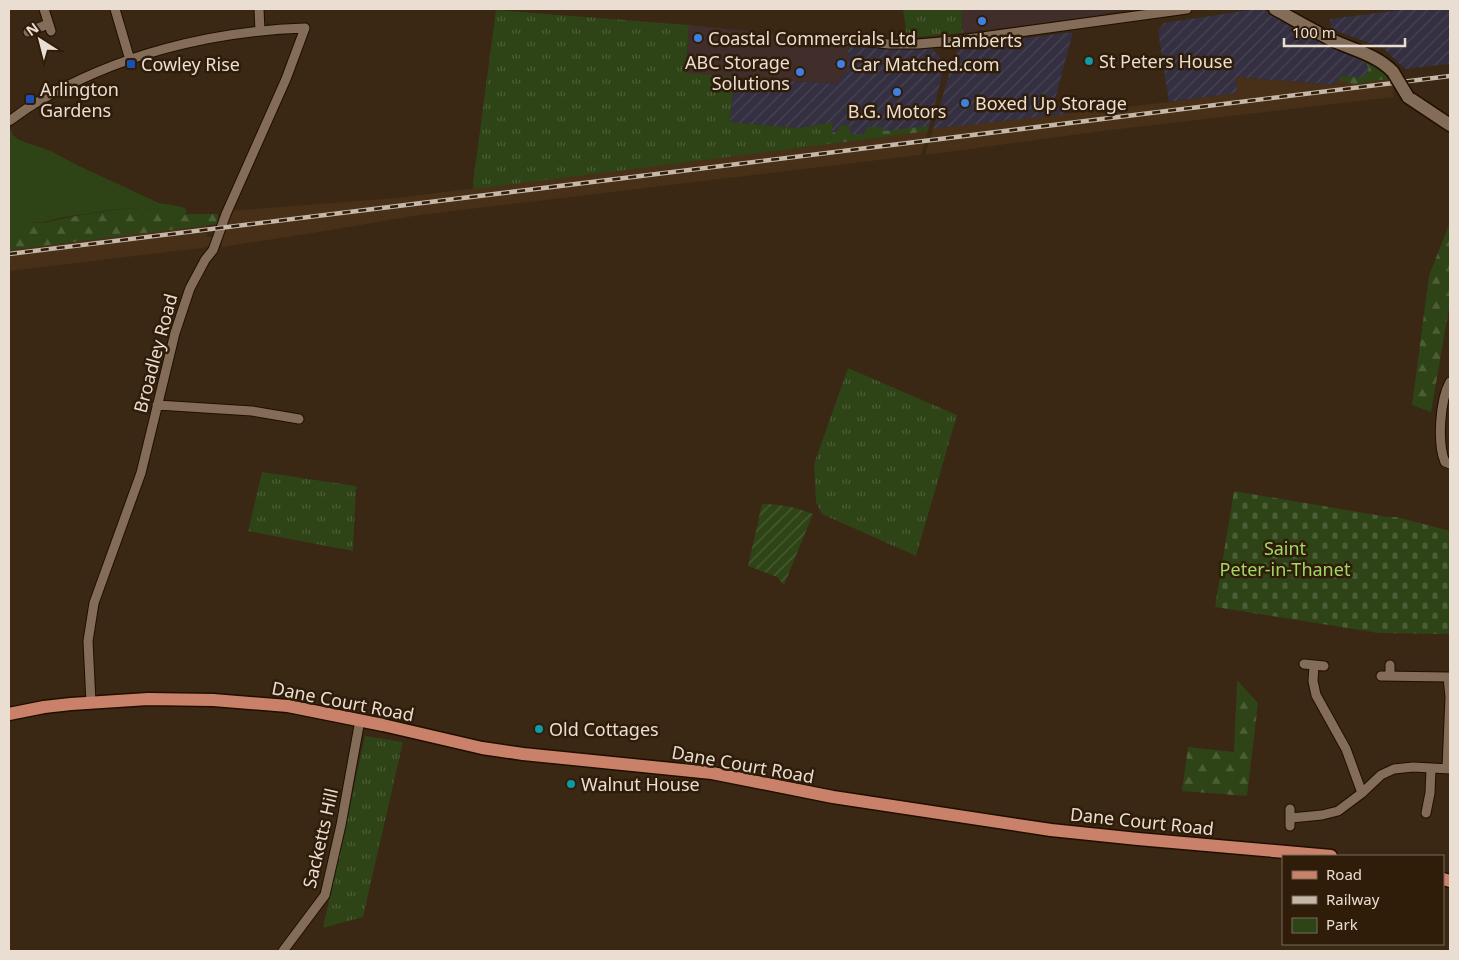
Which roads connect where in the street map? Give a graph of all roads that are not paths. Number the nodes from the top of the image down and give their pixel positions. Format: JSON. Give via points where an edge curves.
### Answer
{"nodes":[{"id":1,"x":44,"y":9,"type":"edge"},
{"id":2,"x":115,"y":9,"type":"edge"},
{"id":3,"x":259,"y":9,"type":"edge"},
{"id":4,"x":1187,"y":9,"type":"edge"},
{"id":5,"x":1275,"y":9,"type":"edge"},
{"id":6,"x":260,"y":31,"type":"junction"},
{"id":7,"x":28,"y":32,"type":"dead end"},
{"id":8,"x":840,"y":39,"type":"dead end"},
{"id":9,"x":130,"y":60,"type":"junction"},
{"id":10,"x":9,"y":121,"type":"edge"},
{"id":11,"x":1450,"y":125,"type":"edge"},
{"id":12,"x":1450,"y":382,"type":"edge"},
{"id":13,"x":157,"y":405,"type":"junction"},
{"id":14,"x":300,"y":419,"type":"dead end"},
{"id":15,"x":1450,"y":464,"type":"edge"},
{"id":16,"x":1304,"y":664,"type":"dead end"},
{"id":17,"x":1390,"y":665,"type":"dead end"},
{"id":18,"x":1449,"y":676,"type":"edge"},
{"id":19,"x":91,"y":703,"type":"junction"},
{"id":20,"x":9,"y":714,"type":"edge"},
{"id":21,"x":360,"y":720,"type":"junction"},
{"id":22,"x":1449,"y":768,"type":"edge"},
{"id":23,"x":1431,"y":769,"type":"junction"},
{"id":24,"x":1362,"y":793,"type":"junction"},
{"id":25,"x":1426,"y":813,"type":"dead end"},
{"id":26,"x":1291,"y":818,"type":"dead end"},
{"id":27,"x":1320,"y":855,"type":"edge"},
{"id":28,"x":283,"y":951,"type":"edge"}],
"edges":[{"from":1,"to":7,"type":"street","via":[[50,27]]},
{"from":2,"to":9,"type":"street"},
{"from":3,"to":6,"type":"street"},
{"from":4,"to":8,"type":"street","via":[[918,44]]},
{"from":5,"to":11,"type":"street","bridge":true,"via":[[1386,64],[1408,97]]},
{"from":6,"to":9,"type":"street","via":[[196,40]]},
{"from":6,"to":13,"type":"street","name":"Broadley Road","via":[[305,28],[213,250],[190,288]]},
{"from":9,"to":10,"type":"street","via":[[33,104]]},
{"from":12,"to":15,"type":"street","via":[[1442,416],[1441,454]]},
{"from":13,"to":14,"type":"street"},
{"from":13,"to":19,"type":"street","name":"Broadley Road","via":[[141,473],[94,603],[88,641]]},
{"from":16,"to":24,"type":"street","via":[[1319,665],[1313,681],[1316,695],[1346,749]]},
{"from":17,"to":18,"type":"street","via":[[1386,676]]},
{"from":18,"to":22,"type":"street"},
{"from":19,"to":20,"type":"main road","name":"Dane Court Road"},
{"from":19,"to":21,"type":"main road","name":"Dane Court Road","via":[[148,699],[213,700],[288,706]]},
{"from":21,"to":27,"type":"main road","name":"Dane Court Road","via":[[482,748],[712,774],[833,798],[1051,830]]},
{"from":21,"to":28,"type":"street","name":"Sacketts Hill","via":[[342,825],[325,895]]},
{"from":22,"to":23,"type":"street"},
{"from":23,"to":24,"type":"street","via":[[1394,769],[1381,775]]},
{"from":23,"to":25,"type":"street"},
{"from":24,"to":26,"type":"street","via":[[1338,811]]}]}
